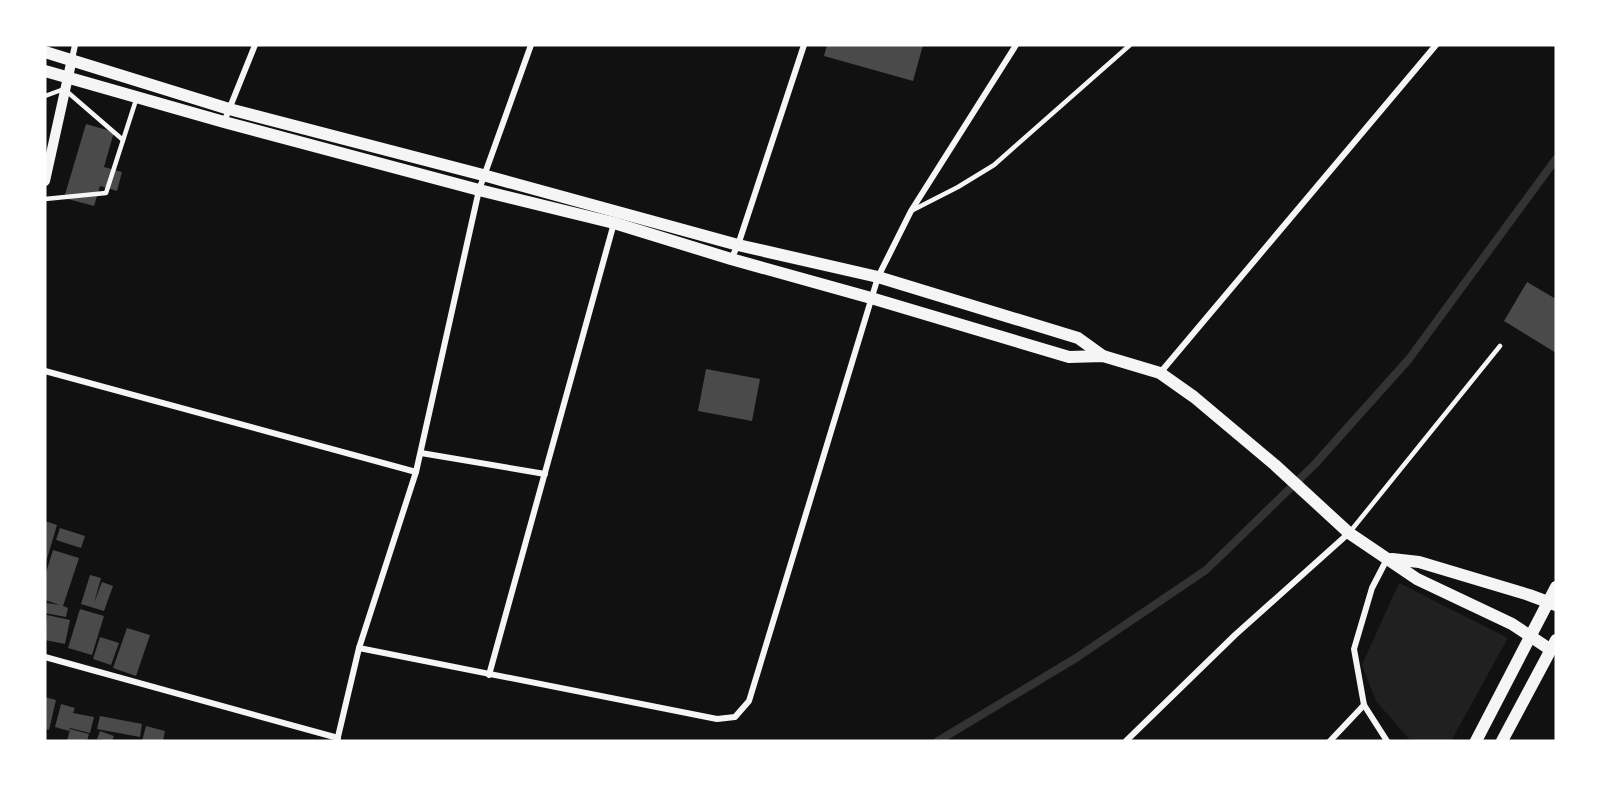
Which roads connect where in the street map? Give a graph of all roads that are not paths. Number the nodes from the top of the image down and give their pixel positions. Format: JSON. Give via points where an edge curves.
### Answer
{"nodes":[{"id":1,"x":75,"y":45,"type":"edge"},
{"id":2,"x":255,"y":45,"type":"edge"},
{"id":3,"x":531,"y":45,"type":"edge"},
{"id":4,"x":804,"y":45,"type":"edge"},
{"id":5,"x":1016,"y":45,"type":"edge"},
{"id":6,"x":1130,"y":45,"type":"edge"},
{"id":7,"x":1436,"y":45,"type":"edge"},
{"id":8,"x":45,"y":52,"type":"edge"},
{"id":9,"x":72,"y":59,"type":"junction"},
{"id":10,"x":45,"y":70,"type":"edge"},
{"id":11,"x":68,"y":76,"type":"junction"},
{"id":12,"x":64,"y":89,"type":"junction"},
{"id":13,"x":45,"y":96,"type":"edge"},
{"id":14,"x":137,"y":96,"type":"junction"},
{"id":15,"x":229,"y":109,"type":"junction"},
{"id":16,"x":224,"y":122,"type":"junction"},
{"id":17,"x":123,"y":140,"type":"junction"},
{"id":18,"x":483,"y":175,"type":"junction"},
{"id":19,"x":45,"y":181,"type":"edge"},
{"id":20,"x":479,"y":190,"type":"junction"},
{"id":21,"x":45,"y":199,"type":"edge"},
{"id":22,"x":911,"y":211,"type":"junction"},
{"id":23,"x":614,"y":223,"type":"junction"},
{"id":24,"x":738,"y":245,"type":"junction"},
{"id":25,"x":731,"y":260,"type":"junction"},
{"id":26,"x":878,"y":277,"type":"junction"},
{"id":27,"x":871,"y":298,"type":"junction"},
{"id":28,"x":1500,"y":346,"type":"dead end"},
{"id":29,"x":1103,"y":356,"type":"junction"},
{"id":30,"x":45,"y":371,"type":"edge"},
{"id":31,"x":1160,"y":373,"type":"junction"},
{"id":32,"x":421,"y":453,"type":"junction"},
{"id":33,"x":416,"y":472,"type":"junction"},
{"id":34,"x":545,"y":474,"type":"junction"},
{"id":35,"x":1344,"y":529,"type":"junction"},
{"id":36,"x":1388,"y":558,"type":"junction"},
{"id":37,"x":1556,"y":588,"type":"edge"},
{"id":38,"x":1552,"y":603,"type":"edge"},
{"id":39,"x":1530,"y":636,"type":"junction"},
{"id":40,"x":1553,"y":645,"type":"edge"},
{"id":41,"x":359,"y":648,"type":"junction"},
{"id":42,"x":45,"y":657,"type":"edge"},
{"id":43,"x":489,"y":675,"type":"junction"},
{"id":44,"x":1364,"y":705,"type":"junction"},
{"id":45,"x":337,"y":739,"type":"edge"},
{"id":46,"x":1126,"y":741,"type":"edge"},
{"id":47,"x":1330,"y":741,"type":"edge"},
{"id":48,"x":1387,"y":741,"type":"edge"},
{"id":49,"x":1476,"y":741,"type":"edge"},
{"id":50,"x":1502,"y":741,"type":"edge"}],
"edges":[{"from":1,"to":9,"type":"street"},
{"from":2,"to":15,"type":"street"},
{"from":3,"to":18,"type":"street"},
{"from":4,"to":24,"type":"street"},
{"from":5,"to":22,"type":"street"},
{"from":6,"to":22,"type":"lane","via":[[994,165]]},
{"from":7,"to":31,"type":"street"},
{"from":8,"to":9,"type":"main road"},
{"from":9,"to":11,"type":"street"},
{"from":9,"to":15,"type":"main road"},
{"from":10,"to":11,"type":"main road"},
{"from":11,"to":12,"type":"street"},
{"from":11,"to":14,"type":"main road"},
{"from":12,"to":13,"type":"lane"},
{"from":12,"to":17,"type":"lane"},
{"from":12,"to":19,"type":"street"},
{"from":14,"to":16,"type":"main road"},
{"from":14,"to":17,"type":"lane"},
{"from":15,"to":16,"type":"street"},
{"from":15,"to":18,"type":"main road"},
{"from":16,"to":20,"type":"main road"},
{"from":17,"to":21,"type":"lane","via":[[106,193]]},
{"from":18,"to":20,"type":"street"},
{"from":18,"to":24,"type":"main road"},
{"from":20,"to":23,"type":"main road"},
{"from":20,"to":32,"type":"street"},
{"from":22,"to":26,"type":"street"},
{"from":23,"to":25,"type":"main road"},
{"from":23,"to":34,"type":"street"},
{"from":24,"to":25,"type":"street"},
{"from":24,"to":26,"type":"main road"},
{"from":25,"to":27,"type":"main road"},
{"from":26,"to":27,"type":"street"},
{"from":26,"to":29,"type":"main road","via":[[1078,338]]},
{"from":27,"to":29,"type":"main road","via":[[1069,357]]},
{"from":27,"to":43,"type":"street","via":[[750,701],[735,717],[717,719]]},
{"from":28,"to":35,"type":"lane"},
{"from":29,"to":31,"type":"main road"},
{"from":30,"to":33,"type":"street"},
{"from":31,"to":35,"type":"main road","via":[[1275,465]]},
{"from":32,"to":33,"type":"street"},
{"from":32,"to":34,"type":"street"},
{"from":33,"to":41,"type":"street"},
{"from":34,"to":43,"type":"street"},
{"from":35,"to":36,"type":"main road"},
{"from":35,"to":46,"type":"street"},
{"from":36,"to":38,"type":"main road","via":[[1419,562]]},
{"from":36,"to":39,"type":"main road","via":[[1417,579]]},
{"from":36,"to":44,"type":"street","via":[[1371,588],[1354,649]]},
{"from":37,"to":38,"type":"main road"},
{"from":38,"to":39,"type":"main road"},
{"from":39,"to":40,"type":"main road"},
{"from":39,"to":49,"type":"main road"},
{"from":40,"to":50,"type":"main road"},
{"from":41,"to":43,"type":"street"},
{"from":41,"to":45,"type":"street"},
{"from":42,"to":45,"type":"street"},
{"from":44,"to":47,"type":"street"},
{"from":44,"to":48,"type":"street"}]}
